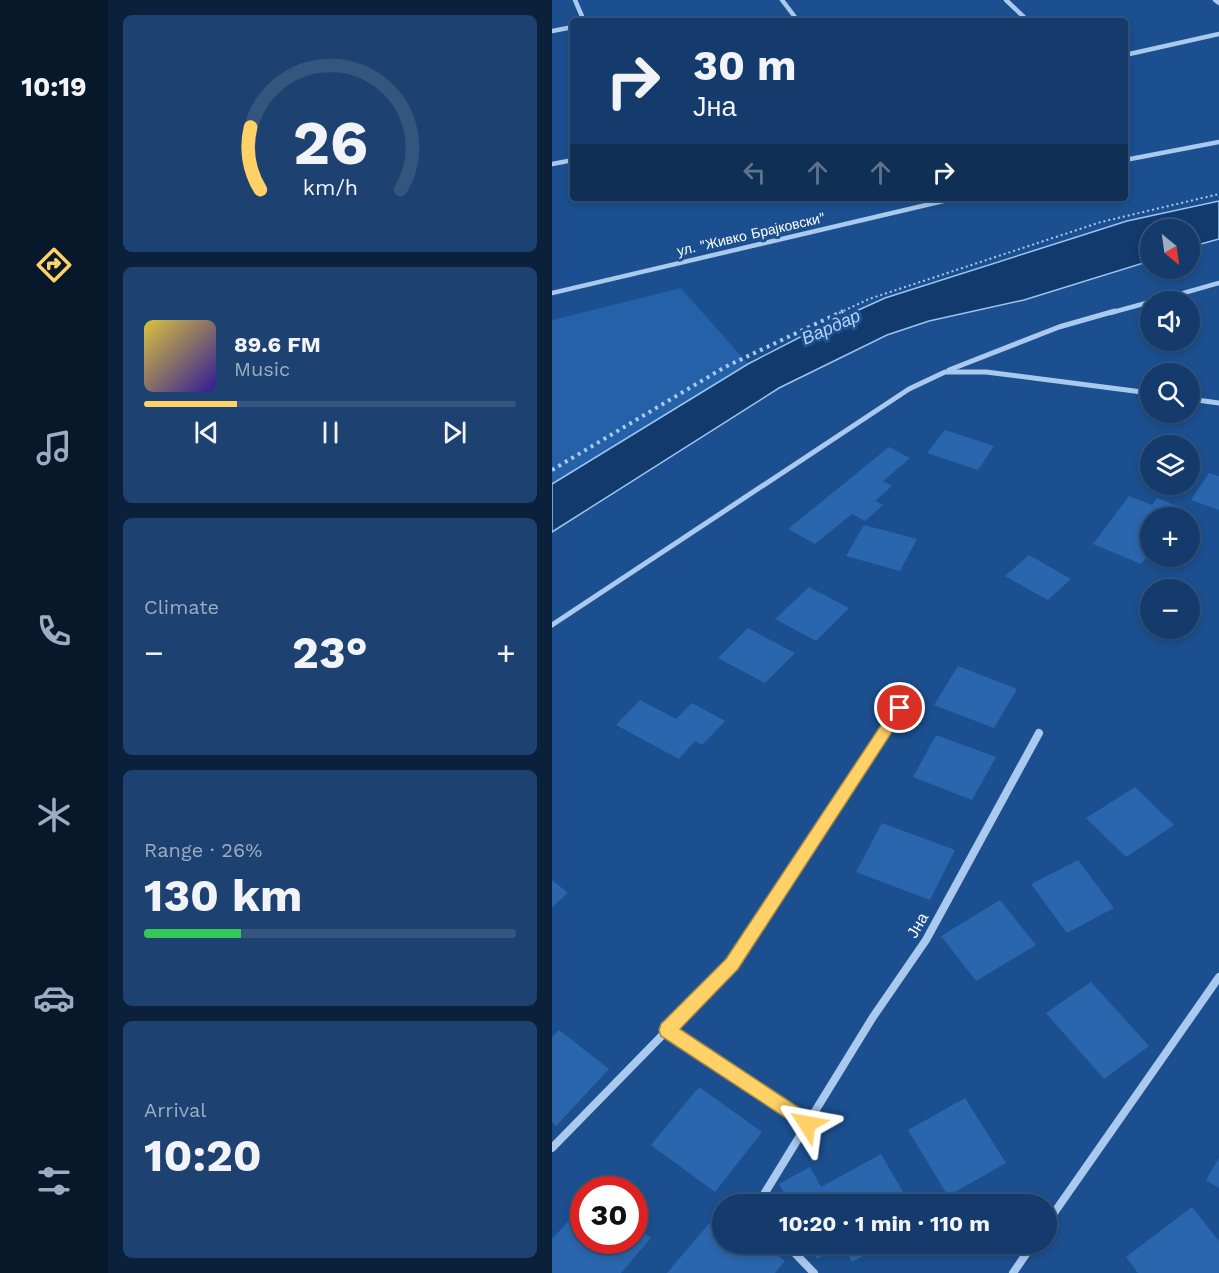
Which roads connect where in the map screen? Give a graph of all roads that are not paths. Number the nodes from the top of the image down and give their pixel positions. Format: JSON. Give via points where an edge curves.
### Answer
{"nodes":[{"id":1,"x":575,"y":0,"type":"edge"},
{"id":2,"x":782,"y":0,"type":"edge"},
{"id":3,"x":1006,"y":0,"type":"edge"},
{"id":4,"x":1215,"y":0,"type":"edge"},
{"id":5,"x":1219,"y":3,"type":"edge"},
{"id":6,"x":583,"y":18,"type":"edge"},
{"id":7,"x":796,"y":18,"type":"edge"},
{"id":8,"x":1025,"y":18,"type":"edge"},
{"id":9,"x":570,"y":28,"type":"edge"},
{"id":10,"x":552,"y":31,"type":"edge"},
{"id":11,"x":1219,"y":34,"type":"edge"},
{"id":12,"x":1128,"y":54,"type":"edge"},
{"id":13,"x":1219,"y":142,"type":"edge"},
{"id":14,"x":1128,"y":159,"type":"edge"},
{"id":15,"x":570,"y":161,"type":"edge"},
{"id":16,"x":552,"y":164,"type":"edge"},
{"id":17,"x":937,"y":201,"type":"edge"},
{"id":18,"x":1219,"y":283,"type":"edge"},
{"id":19,"x":1190,"y":291,"type":"edge"},
{"id":20,"x":552,"y":292,"type":"edge"},
{"id":21,"x":1140,"y":305,"type":"edge"},
{"id":22,"x":945,"y":372,"type":"junction"},
{"id":23,"x":1140,"y":392,"type":"edge"},
{"id":24,"x":1200,"y":400,"type":"edge"},
{"id":25,"x":1219,"y":402,"type":"edge"},
{"id":26,"x":552,"y":625,"type":"edge"},
{"id":27,"x":900,"y":708,"type":"dead end"},
{"id":28,"x":1039,"y":733,"type":"dead end"},
{"id":29,"x":1219,"y":977,"type":"edge"},
{"id":30,"x":668,"y":1030,"type":"junction"},
{"id":31,"x":807,"y":1124,"type":"junction"},
{"id":32,"x":552,"y":1148,"type":"edge"},
{"id":33,"x":764,"y":1194,"type":"edge"},
{"id":34,"x":1057,"y":1208,"type":"edge"},
{"id":35,"x":796,"y":1254,"type":"edge"},
{"id":36,"x":1026,"y":1254,"type":"edge"},
{"id":37,"x":814,"y":1273,"type":"edge"},
{"id":38,"x":1013,"y":1273,"type":"edge"}],
"edges":[{"from":1,"to":6,"type":"street"},
{"from":2,"to":7,"type":"street"},
{"from":3,"to":8,"type":"street"},
{"from":4,"to":5,"type":"street"},
{"from":9,"to":10,"type":"street"},
{"from":11,"to":12,"type":"street"},
{"from":13,"to":14,"type":"street"},
{"from":15,"to":16,"type":"street"},
{"from":17,"to":20,"type":"street","name":"ул. \"Живко Брајковски\""},
{"from":18,"to":19,"type":"street"},
{"from":21,"to":22,"type":"street","via":[[1059,327]]},
{"from":22,"to":23,"type":"street","via":[[986,372]]},
{"from":22,"to":26,"type":"street","via":[[909,389]]},
{"from":24,"to":25,"type":"street"},
{"from":27,"to":30,"type":"street","via":[[732,964]]},
{"from":28,"to":31,"type":"street","name":"Јна","via":[[926,940]]},
{"from":29,"to":34,"type":"street"},
{"from":30,"to":31,"type":"street"},
{"from":30,"to":32,"type":"street"},
{"from":31,"to":33,"type":"street","name":"Јна"},
{"from":35,"to":37,"type":"street"},
{"from":36,"to":38,"type":"street"}]}
